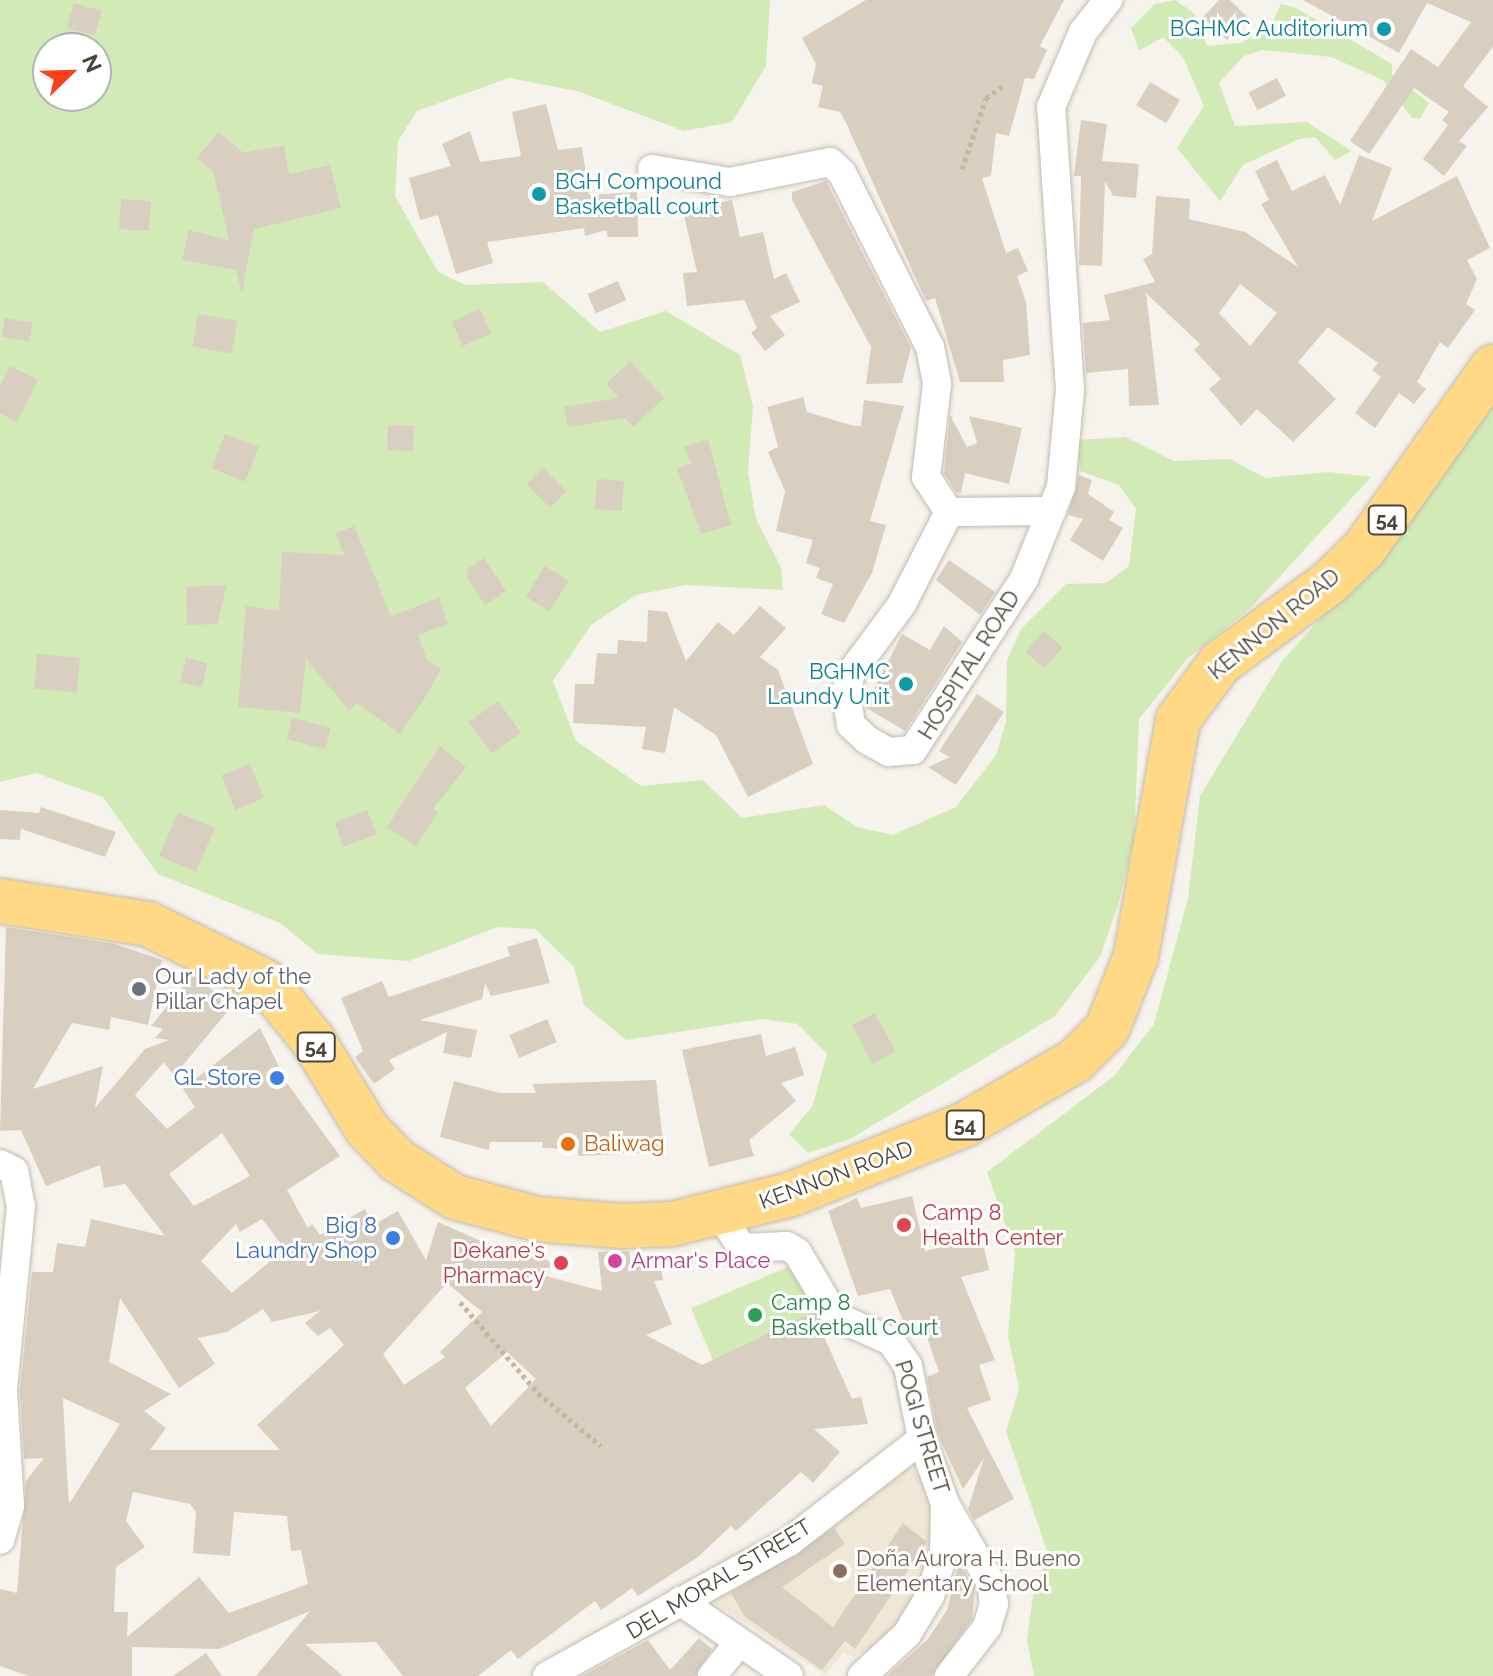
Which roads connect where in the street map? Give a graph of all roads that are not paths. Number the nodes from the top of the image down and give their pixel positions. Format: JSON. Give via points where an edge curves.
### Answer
{"nodes":[{"id":1,"x":1108,"y":0,"type":"edge"},
{"id":2,"x":652,"y":169,"type":"dead end"},
{"id":3,"x":1493,"y":367,"type":"edge"},
{"id":4,"x":1052,"y":511,"type":"junction"},
{"id":5,"x":949,"y":512,"type":"junction"},
{"id":6,"x":0,"y":901,"type":"edge"},
{"id":7,"x":0,"y":1164,"type":"edge"},
{"id":8,"x":720,"y":1214,"type":"junction"},
{"id":9,"x":922,"y":1439,"type":"junction"},
{"id":10,"x":945,"y":1504,"type":"junction"},
{"id":11,"x":0,"y":1540,"type":"edge"},
{"id":12,"x":680,"y":1601,"type":"junction"},
{"id":13,"x":738,"y":1644,"type":"junction"},
{"id":14,"x":547,"y":1676,"type":"edge"},
{"id":15,"x":712,"y":1676,"type":"edge"},
{"id":16,"x":789,"y":1676,"type":"edge"},
{"id":17,"x":862,"y":1676,"type":"edge"},
{"id":18,"x":949,"y":1676,"type":"edge"}],
"edges":[{"from":1,"to":4,"type":"street","name":"HOSPITAL ROAD","via":[[1083,32],[1051,107],[1070,390],[1066,459]]},
{"from":2,"to":5,"type":"street","via":[[730,182],[816,162],[830,162],[842,173],[930,347],[937,384],[926,477]]},
{"from":3,"to":8,"type":"highway","name":"KENNON ROAD","number":"54","via":[[1364,549],[1291,613],[1220,663],[1190,699],[1165,766],[1136,956],[1107,1029],[1075,1061],[964,1125],[873,1165]]},
{"from":4,"to":5,"type":"street"},
{"from":4,"to":5,"type":"street","name":"HOSPITAL ROAD","via":[[1024,579],[923,742],[913,750],[889,752],[851,725],[846,693],[851,673],[902,604]]},
{"from":6,"to":8,"type":"highway","name":"KENNON ROAD","number":"54","via":[[148,924],[254,974],[289,1005],[367,1129],[398,1161],[455,1197],[590,1225],[672,1224]]},
{"from":7,"to":11,"type":"street","via":[[14,1171],[21,1196],[3,1391],[10,1506]]},
{"from":8,"to":9,"type":"street","name":"POGI STREET","via":[[742,1248],[787,1246],[797,1252],[835,1316],[900,1350],[916,1390]]},
{"from":9,"to":10,"type":"street","name":"POGI STREET"},
{"from":9,"to":12,"type":"street","name":"DEL MORAL STREET","via":[[789,1542]]},
{"from":10,"to":17,"type":"street","via":[[940,1575],[907,1634]]},
{"from":10,"to":18,"type":"street","name":"POGI STREET","via":[[977,1553],[994,1604],[987,1627]]},
{"from":12,"to":13,"type":"street"},
{"from":12,"to":14,"type":"street","name":"DEL MORAL STREET"},
{"from":13,"to":15,"type":"street"},
{"from":13,"to":16,"type":"street"}]}
